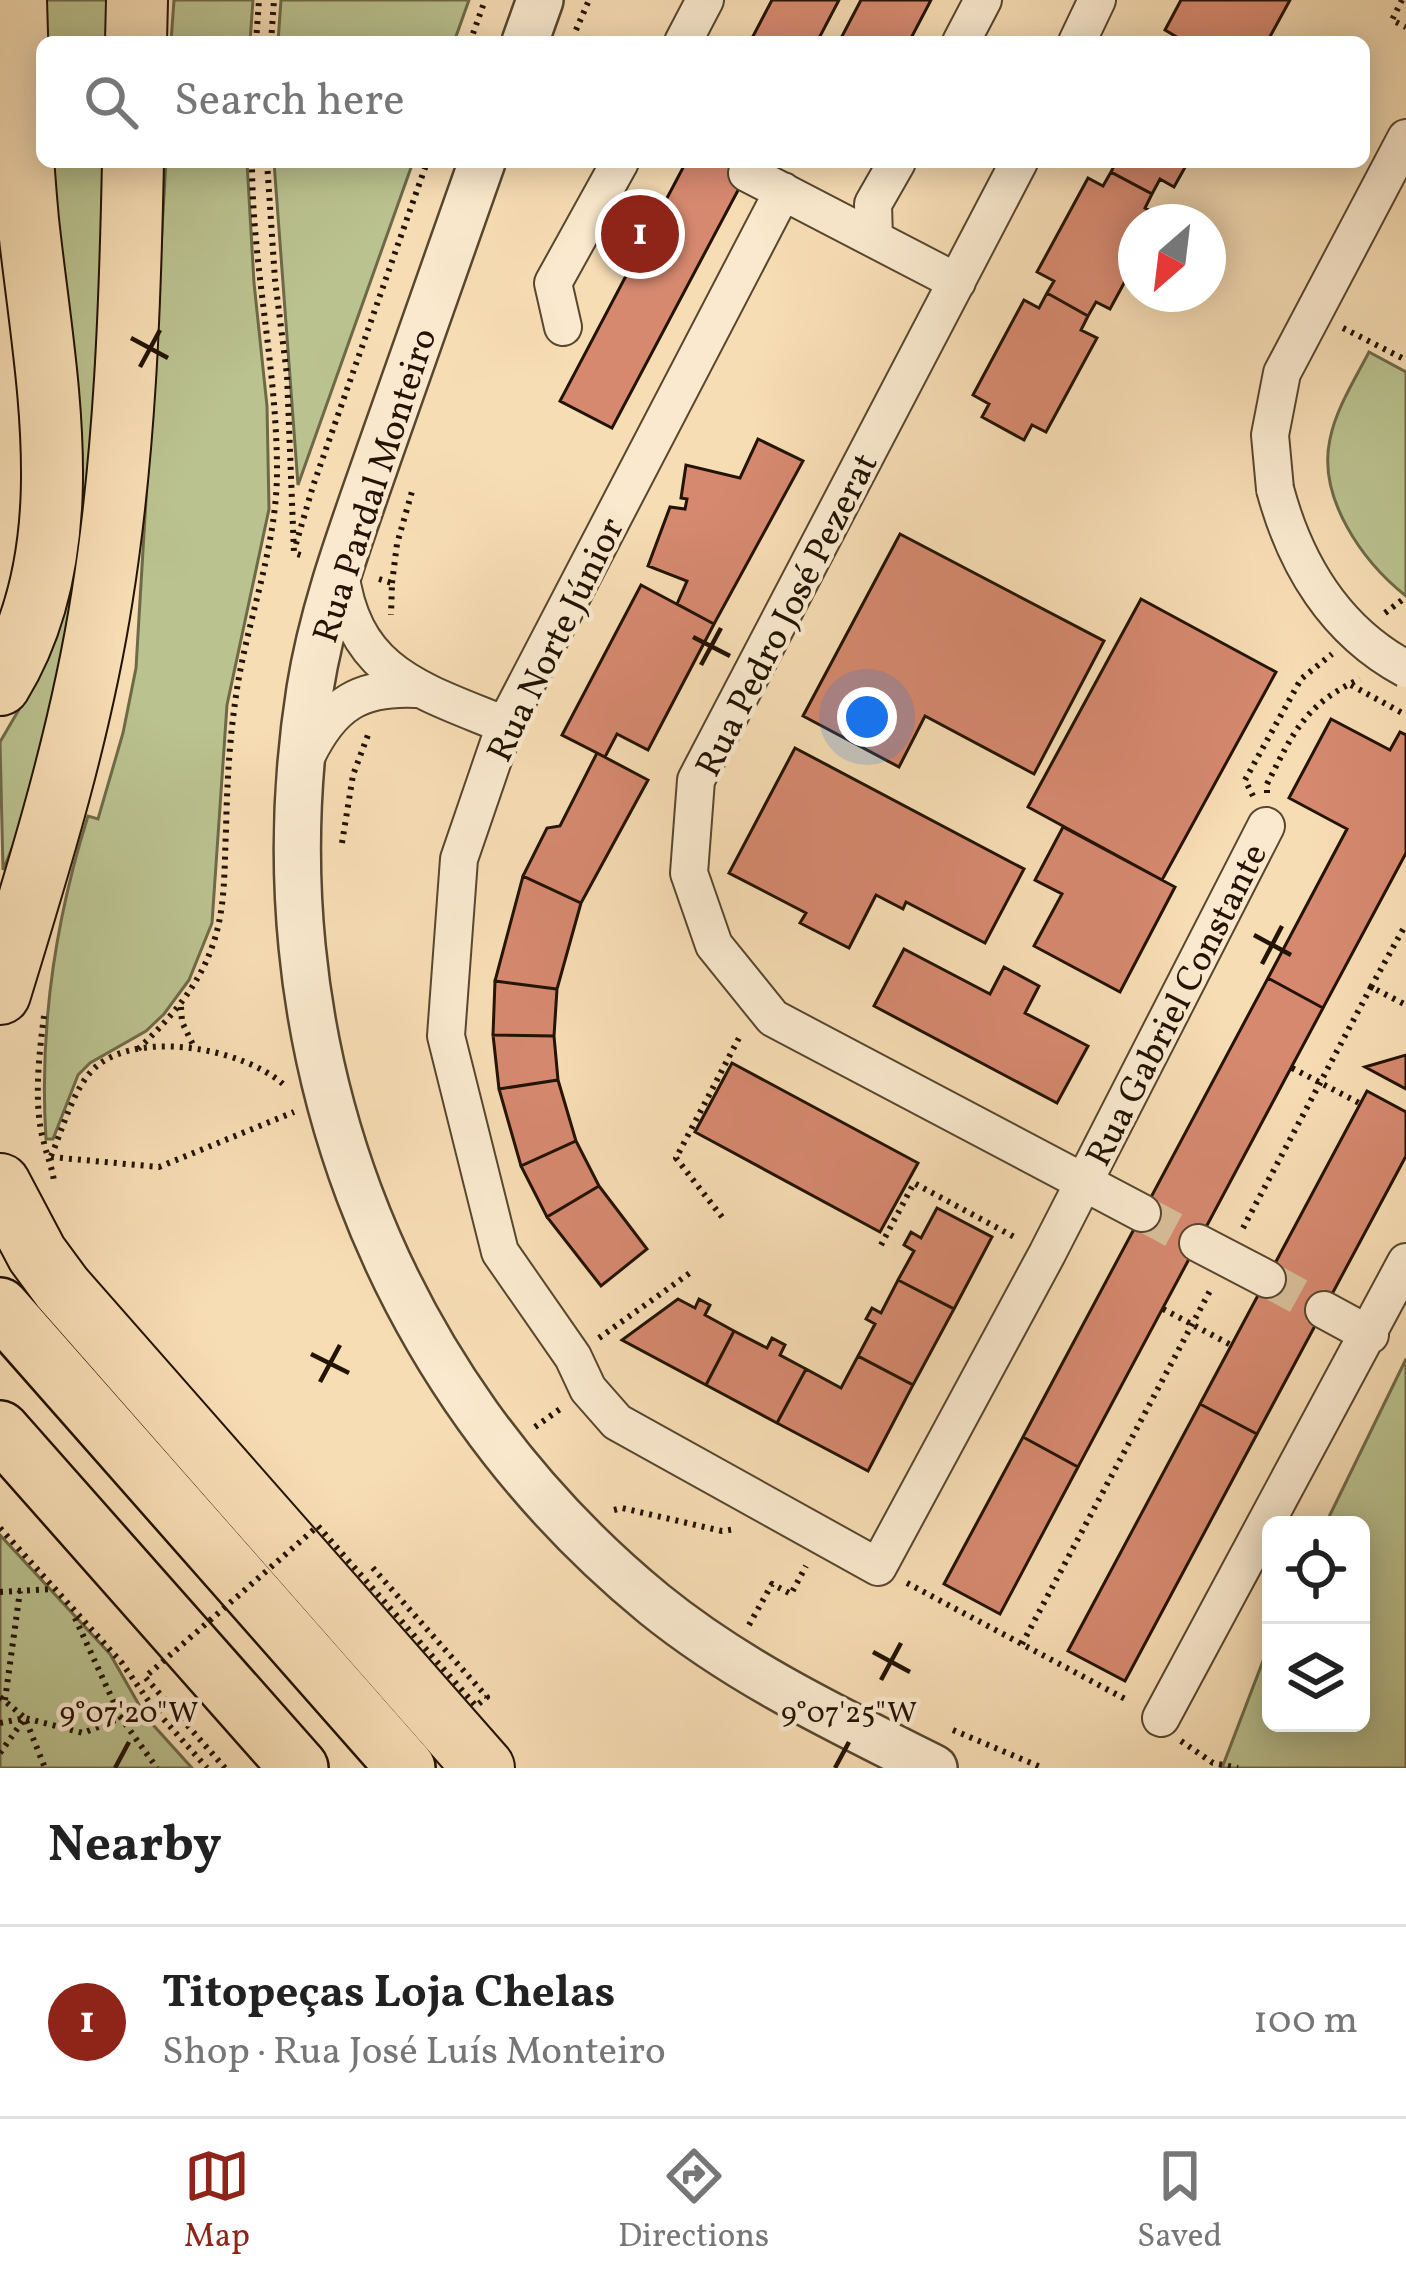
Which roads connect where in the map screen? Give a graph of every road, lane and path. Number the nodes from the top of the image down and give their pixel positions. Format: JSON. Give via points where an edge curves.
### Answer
{"nodes":[{"id":1,"x":16,"y":0,"type":"edge"},
{"id":2,"x":137,"y":0,"type":"edge"},
{"id":3,"x":259,"y":0,"type":"edge"},
{"id":4,"x":274,"y":0,"type":"edge"},
{"id":5,"x":485,"y":0,"type":"edge"},
{"id":6,"x":539,"y":0,"type":"edge"},
{"id":7,"x":589,"y":0,"type":"edge"},
{"id":8,"x":705,"y":0,"type":"edge"},
{"id":9,"x":983,"y":0,"type":"edge"},
{"id":10,"x":1097,"y":0,"type":"edge"},
{"id":11,"x":1402,"y":0,"type":"edge"},
{"id":12,"x":1406,"y":27,"type":"edge"},
{"id":13,"x":136,"y":36,"type":"edge"},
{"id":14,"x":256,"y":36,"type":"edge"},
{"id":15,"x":271,"y":36,"type":"edge"},
{"id":16,"x":472,"y":36,"type":"edge"},
{"id":17,"x":527,"y":36,"type":"edge"},
{"id":18,"x":574,"y":36,"type":"edge"},
{"id":19,"x":686,"y":36,"type":"edge"},
{"id":20,"x":964,"y":36,"type":"edge"},
{"id":21,"x":1080,"y":36,"type":"edge"},
{"id":22,"x":1406,"y":138,"type":"edge"},
{"id":23,"x":133,"y":168,"type":"edge"},
{"id":24,"x":253,"y":168,"type":"edge"},
{"id":25,"x":426,"y":168,"type":"edge"},
{"id":26,"x":480,"y":168,"type":"edge"},
{"id":27,"x":617,"y":168,"type":"edge"},
{"id":28,"x":894,"y":168,"type":"edge"},
{"id":29,"x":1016,"y":168,"type":"edge"},
{"id":30,"x":747,"y":172,"type":"dead end"},
{"id":31,"x":783,"y":191,"type":"junction"},
{"id":32,"x":874,"y":239,"type":"junction"},
{"id":33,"x":957,"y":282,"type":"junction"},
{"id":34,"x":1313,"y":313,"type":"junction"},
{"id":35,"x":563,"y":327,"type":"dead end"},
{"id":36,"x":1406,"y":360,"type":"edge"},
{"id":37,"x":417,"y":472,"type":"dead end"},
{"id":38,"x":294,"y":553,"type":"dead end"},
{"id":39,"x":339,"y":567,"type":"junction"},
{"id":40,"x":392,"y":583,"type":"dead end"},
{"id":41,"x":1406,"y":596,"type":"edge"},
{"id":42,"x":1371,"y":624,"type":"dead end"},
{"id":43,"x":1336,"y":652,"type":"dead end"},
{"id":44,"x":1406,"y":669,"type":"edge"},
{"id":45,"x":1368,"y":675,"type":"dead end"},
{"id":46,"x":1349,"y":684,"type":"junction"},
{"id":47,"x":0,"y":686,"type":"edge"},
{"id":48,"x":417,"y":689,"type":"junction"},
{"id":49,"x":1406,"y":715,"type":"edge"},
{"id":50,"x":505,"y":725,"type":"junction"},
{"id":51,"x":299,"y":770,"type":"junction"},
{"id":52,"x":1266,"y":826,"type":"junction"},
{"id":53,"x":1406,"y":924,"type":"edge"},
{"id":54,"x":1371,"y":987,"type":"junction"},
{"id":55,"x":23,"y":999,"type":"edge"},
{"id":56,"x":759,"y":1001,"type":"junction"},
{"id":57,"x":182,"y":1003,"type":"junction"},
{"id":58,"x":1406,"y":1005,"type":"edge"},
{"id":59,"x":195,"y":1049,"type":"junction"},
{"id":60,"x":137,"y":1051,"type":"junction"},
{"id":61,"x":1292,"y":1068,"type":"dead end"},
{"id":62,"x":291,"y":1091,"type":"dead end"},
{"id":63,"x":1360,"y":1104,"type":"dead end"},
{"id":64,"x":296,"y":1111,"type":"dead end"},
{"id":65,"x":302,"y":1129,"type":"dead end"},
{"id":66,"x":99,"y":1161,"type":"dead end"},
{"id":67,"x":36,"y":1178,"type":"edge"},
{"id":68,"x":1084,"y":1182,"type":"junction"},
{"id":69,"x":1142,"y":1213,"type":"tunnel mouth"},
{"id":70,"x":722,"y":1217,"type":"dead end"},
{"id":71,"x":881,"y":1245,"type":"dead end"},
{"id":72,"x":1212,"y":1251,"type":"junction"},
{"id":73,"x":1047,"y":1254,"type":"junction"},
{"id":74,"x":1406,"y":1262,"type":"edge"},
{"id":75,"x":694,"y":1270,"type":"dead end"},
{"id":76,"x":1267,"y":1280,"type":"tunnel mouth"},
{"id":77,"x":0,"y":1306,"type":"edge"},
{"id":78,"x":1163,"y":1309,"type":"dead end"},
{"id":79,"x":1324,"y":1310,"type":"tunnel mouth"},
{"id":80,"x":1370,"y":1335,"type":"junction"},
{"id":81,"x":1232,"y":1346,"type":"dead end"},
{"id":82,"x":573,"y":1357,"type":"junction"},
{"id":83,"x":0,"y":1366,"type":"edge"},
{"id":84,"x":523,"y":1410,"type":"dead end"},
{"id":85,"x":535,"y":1427,"type":"dead end"},
{"id":86,"x":0,"y":1430,"type":"edge"},
{"id":87,"x":624,"y":1525,"type":"dead end"},
{"id":88,"x":0,"y":1528,"type":"edge"},
{"id":89,"x":807,"y":1528,"type":"junction"},
{"id":90,"x":372,"y":1567,"type":"dead end"},
{"id":91,"x":878,"y":1567,"type":"junction"},
{"id":92,"x":53,"y":1589,"type":"junction"},
{"id":93,"x":20,"y":1591,"type":"junction"},
{"id":94,"x":0,"y":1592,"type":"edge"},
{"id":95,"x":71,"y":1609,"type":"junction"},
{"id":96,"x":733,"y":1612,"type":"dead end"},
{"id":97,"x":754,"y":1616,"type":"dead end"},
{"id":98,"x":768,"y":1635,"type":"dead end"},
{"id":99,"x":1022,"y":1644,"type":"junction"},
{"id":100,"x":2,"y":1698,"type":"edge"},
{"id":101,"x":152,"y":1706,"type":"junction"},
{"id":102,"x":25,"y":1718,"type":"junction"},
{"id":103,"x":121,"y":1718,"type":"junction"},
{"id":104,"x":1161,"y":1718,"type":"junction"},
{"id":105,"x":0,"y":1723,"type":"edge"},
{"id":106,"x":938,"y":1746,"type":"edge"},
{"id":107,"x":0,"y":1753,"type":"edge"},
{"id":108,"x":152,"y":1765,"type":"edge"},
{"id":109,"x":45,"y":1768,"type":"edge"},
{"id":110,"x":207,"y":1768,"type":"edge"},
{"id":111,"x":225,"y":1768,"type":"edge"},
{"id":112,"x":299,"y":1768,"type":"edge"},
{"id":113,"x":354,"y":1768,"type":"edge"},
{"id":114,"x":406,"y":1768,"type":"edge"},
{"id":115,"x":484,"y":1768,"type":"edge"},
{"id":116,"x":1043,"y":1768,"type":"edge"},
{"id":117,"x":1238,"y":1768,"type":"edge"}],
"edges":[{"from":1,"to":47,"type":"highway","via":[[19,134],[54,468],[42,592]]},
{"from":2,"to":13,"type":"highway"},
{"from":3,"to":14,"type":"path"},
{"from":4,"to":15,"type":"path"},
{"from":5,"to":16,"type":"path"},
{"from":6,"to":17,"type":"street"},
{"from":7,"to":18,"type":"path"},
{"from":8,"to":19,"type":"street"},
{"from":9,"to":20,"type":"street"},
{"from":10,"to":21,"type":"street"},
{"from":11,"to":12,"type":"path","via":[[1391,20]]},
{"from":22,"to":34,"type":"street"},
{"from":23,"to":55,"type":"highway","via":[[118,476],[102,601]]},
{"from":24,"to":57,"type":"path","via":[[273,398],[275,527],[234,704],[225,898],[212,949]]},
{"from":25,"to":38,"type":"path"},
{"from":26,"to":39,"type":"street","name":"Rua Pardal Monteiro"},
{"from":27,"to":35,"type":"street","via":[[553,283]]},
{"from":28,"to":32,"type":"street","via":[[874,205]]},
{"from":29,"to":33,"type":"street","name":"Rua Pedro José Pezerat"},
{"from":30,"to":31,"type":"street"},
{"from":31,"to":32,"type":"street"},
{"from":31,"to":50,"type":"street","name":"Rua Norte Júnior"},
{"from":32,"to":33,"type":"street"},
{"from":33,"to":56,"type":"street","name":"Rua Pedro José Pezerat","via":[[696,780],[689,873],[714,945]]},
{"from":34,"to":36,"type":"path"},
{"from":34,"to":44,"type":"street","bridge":true,"via":[[1282,373],[1270,435],[1286,532],[1334,610]]},
{"from":37,"to":40,"type":"path"},
{"from":39,"to":48,"type":"street","via":[[356,632],[376,661]]},
{"from":39,"to":51,"type":"street","name":"Rua Pardal Monteiro"},
{"from":41,"to":42,"type":"path"},
{"from":43,"to":52,"type":"path","via":[[1300,679],[1245,779]]},
{"from":45,"to":46,"type":"path"},
{"from":46,"to":49,"type":"path"},
{"from":46,"to":52,"type":"path","via":[[1300,720],[1267,784]]},
{"from":48,"to":50,"type":"street"},
{"from":48,"to":51,"type":"street","via":[[364,692],[332,715]]},
{"from":50,"to":82,"type":"street","name":"Rua Norte Júnior","via":[[459,859],[446,1036],[500,1252]]},
{"from":51,"to":106,"type":"street","name":"Rua Pardal Monteiro","via":[[297,905],[321,1071],[366,1217],[436,1354],[518,1468],[654,1604],[806,1704]]},
{"from":52,"to":68,"type":"street","name":"Rua Gabriel Constante"},
{"from":53,"to":54,"type":"path"},
{"from":54,"to":58,"type":"path"},
{"from":54,"to":72,"type":"path"},
{"from":55,"to":67,"type":"path","via":[[44,1143]]},
{"from":56,"to":68,"type":"street","name":"Rua Pedro José Pezerat","via":[[772,1018]]},
{"from":56,"to":70,"type":"path","via":[[676,1157]]},
{"from":57,"to":59,"type":"path"},
{"from":57,"to":60,"type":"path"},
{"from":59,"to":60,"type":"path"},
{"from":59,"to":62,"type":"path","via":[[245,1060]]},
{"from":60,"to":67,"type":"path","via":[[109,1059],[86,1078]]},
{"from":61,"to":63,"type":"path","bridge":true},
{"from":64,"to":65,"type":"path"},
{"from":66,"to":67,"type":"path"},
{"from":67,"to":115,"type":"highway","via":[[37,1254],[62,1288]]},
{"from":68,"to":69,"type":"street","name":"Rua Pedro José Pezerat"},
{"from":68,"to":73,"type":"street"},
{"from":71,"to":73,"type":"path","via":[[914,1183]]},
{"from":72,"to":76,"type":"street"},
{"from":72,"to":99,"type":"path"},
{"from":73,"to":91,"type":"street"},
{"from":74,"to":80,"type":"street"},
{"from":75,"to":82,"type":"path"},
{"from":77,"to":114,"type":"main road"},
{"from":78,"to":81,"type":"path","bridge":true},
{"from":79,"to":80,"type":"street"},
{"from":80,"to":104,"type":"street"},
{"from":82,"to":89,"type":"street","name":"Rua Norte Júnior","via":[[617,1422]]},
{"from":83,"to":113,"type":"main road"},
{"from":84,"to":85,"type":"path"},
{"from":86,"to":112,"type":"main road"},
{"from":87,"to":89,"type":"path","via":[[609,1511],[722,1531]]},
{"from":88,"to":92,"type":"path"},
{"from":89,"to":91,"type":"street","name":"Rua Norte Júnior"},
{"from":89,"to":97,"type":"path","via":[[791,1594],[772,1584]]},
{"from":90,"to":111,"type":"path","bridge":true,"via":[[487,1697],[476,1706],[318,1526],[145,1677]]},
{"from":91,"to":99,"type":"path"},
{"from":92,"to":93,"type":"path"},
{"from":92,"to":95,"type":"path"},
{"from":93,"to":94,"type":"path"},
{"from":93,"to":100,"type":"path"},
{"from":95,"to":101,"type":"path"},
{"from":95,"to":103,"type":"path"},
{"from":96,"to":98,"type":"path"},
{"from":99,"to":104,"type":"path"},
{"from":100,"to":102,"type":"path"},
{"from":101,"to":103,"type":"path"},
{"from":101,"to":110,"type":"path"},
{"from":102,"to":103,"type":"path","via":[[83,1732]]},
{"from":102,"to":105,"type":"path"},
{"from":102,"to":107,"type":"path"},
{"from":102,"to":109,"type":"path"},
{"from":103,"to":108,"type":"path"},
{"from":104,"to":117,"type":"path","via":[[1186,1748]]},
{"from":106,"to":116,"type":"path"}]}
